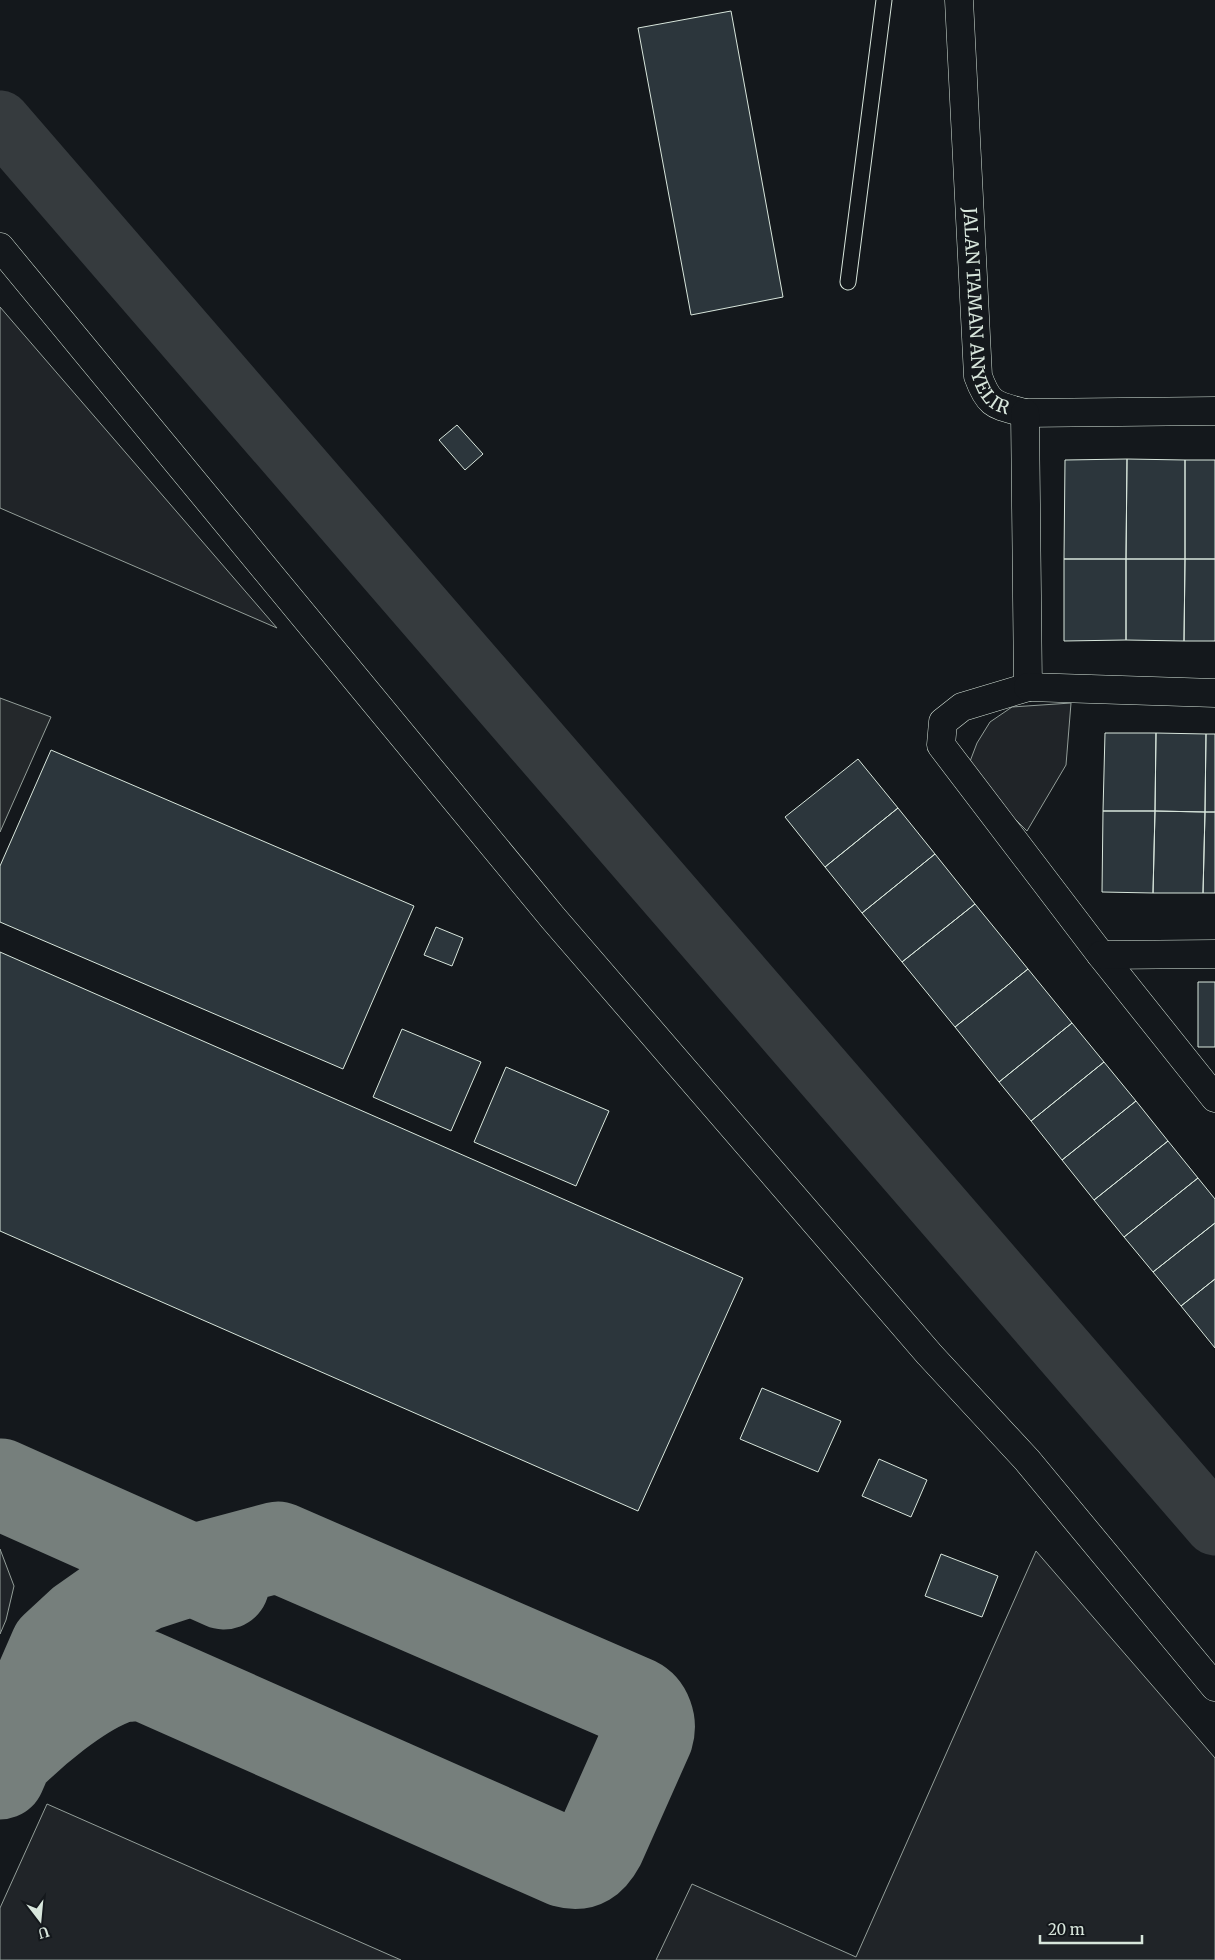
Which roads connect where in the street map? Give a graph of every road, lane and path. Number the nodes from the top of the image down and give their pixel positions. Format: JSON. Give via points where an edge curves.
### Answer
{"nodes":[{"id":1,"x":884,"y":0,"type":"edge"},
{"id":2,"x":959,"y":0,"type":"edge"},
{"id":3,"x":0,"y":247,"type":"edge"},
{"id":4,"x":848,"y":282,"type":"dead end"},
{"id":5,"x":1215,"y":411,"type":"edge"},
{"id":6,"x":1025,"y":414,"type":"junction"},
{"id":7,"x":1028,"y":687,"type":"junction"},
{"id":8,"x":1215,"y":693,"type":"edge"},
{"id":9,"x":1215,"y":954,"type":"edge"},
{"id":10,"x":1102,"y":955,"type":"junction"},
{"id":11,"x":1215,"y":1098,"type":"edge"},
{"id":12,"x":1215,"y":1687,"type":"edge"}],
"edges":[{"from":1,"to":4,"type":"lane"},
{"from":2,"to":6,"type":"street","name":"JALAN TAMAN ANYELIR","via":[[978,376],[985,395],[996,405]]},
{"from":3,"to":12,"type":"street","via":[[553,918],[929,1354],[1027,1460]]},
{"from":5,"to":6,"type":"street","name":"JALAN TAMAN ANYELIR"},
{"from":6,"to":7,"type":"street"},
{"from":7,"to":8,"type":"street"},
{"from":7,"to":10,"type":"street","via":[[962,707],[943,722],[940,745]]},
{"from":9,"to":10,"type":"street"},
{"from":10,"to":11,"type":"street"}]}
